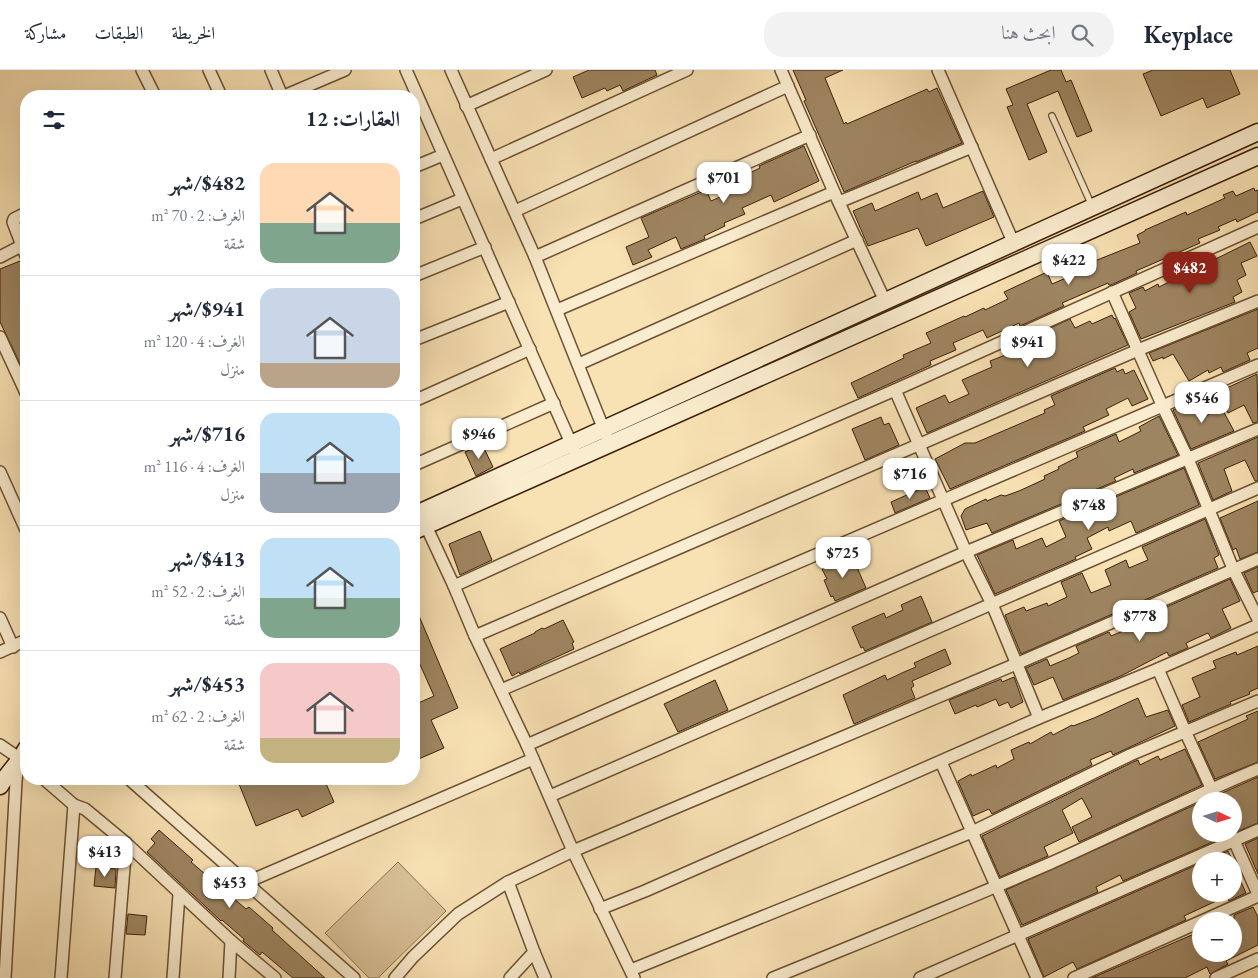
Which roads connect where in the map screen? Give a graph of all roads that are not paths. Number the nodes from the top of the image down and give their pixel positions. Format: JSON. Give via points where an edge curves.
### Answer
{"nodes":[{"id":1,"x":142,"y":70,"type":"edge"},
{"id":2,"x":209,"y":70,"type":"edge"},
{"id":3,"x":271,"y":70,"type":"edge"},
{"id":4,"x":406,"y":70,"type":"edge"},
{"id":5,"x":451,"y":70,"type":"edge"},
{"id":6,"x":546,"y":70,"type":"edge"},
{"id":7,"x":687,"y":70,"type":"edge"},
{"id":8,"x":781,"y":70,"type":"edge"},
{"id":9,"x":938,"y":70,"type":"edge"},
{"id":10,"x":342,"y":71,"type":"edge"},
{"id":11,"x":788,"y":86,"type":"junction"},
{"id":12,"x":152,"y":90,"type":"edge"},
{"id":13,"x":218,"y":90,"type":"edge"},
{"id":14,"x":280,"y":90,"type":"edge"},
{"id":15,"x":297,"y":90,"type":"edge"},
{"id":16,"x":412,"y":90,"type":"edge"},
{"id":17,"x":466,"y":106,"type":"junction"},
{"id":18,"x":420,"y":110,"type":"edge"},
{"id":19,"x":1052,"y":116,"type":"dead end"},
{"id":20,"x":1258,"y":132,"type":"edge"},
{"id":21,"x":810,"y":135,"type":"junction"},
{"id":22,"x":972,"y":147,"type":"junction"},
{"id":23,"x":443,"y":154,"type":"junction"},
{"id":24,"x":1258,"y":156,"type":"edge"},
{"id":25,"x":491,"y":159,"type":"junction"},
{"id":26,"x":420,"y":164,"type":"edge"},
{"id":27,"x":837,"y":197,"type":"junction"},
{"id":28,"x":462,"y":199,"type":"junction"},
{"id":29,"x":1092,"y":207,"type":"junction"},
{"id":30,"x":515,"y":211,"type":"junction"},
{"id":31,"x":20,"y":216,"type":"edge"},
{"id":32,"x":420,"y":216,"type":"edge"},
{"id":33,"x":1258,"y":226,"type":"edge"},
{"id":34,"x":20,"y":240,"type":"edge"},
{"id":35,"x":857,"y":240,"type":"junction"},
{"id":36,"x":1014,"y":244,"type":"junction"},
{"id":37,"x":485,"y":247,"type":"junction"},
{"id":38,"x":20,"y":252,"type":"edge"},
{"id":39,"x":0,"y":257,"type":"edge"},
{"id":40,"x":535,"y":257,"type":"junction"},
{"id":41,"x":420,"y":274,"type":"edge"},
{"id":42,"x":1112,"y":292,"type":"junction"},
{"id":43,"x":885,"y":301,"type":"junction"},
{"id":44,"x":1258,"y":301,"type":"edge"},
{"id":45,"x":510,"y":302,"type":"junction"},
{"id":46,"x":557,"y":310,"type":"junction"},
{"id":47,"x":0,"y":337,"type":"edge"},
{"id":48,"x":420,"y":338,"type":"edge"},
{"id":49,"x":530,"y":349,"type":"junction"},
{"id":50,"x":1138,"y":350,"type":"junction"},
{"id":51,"x":579,"y":364,"type":"junction"},
{"id":52,"x":1258,"y":365,"type":"edge"},
{"id":53,"x":20,"y":381,"type":"edge"},
{"id":54,"x":895,"y":390,"type":"junction"},
{"id":55,"x":420,"y":399,"type":"edge"},
{"id":56,"x":554,"y":403,"type":"junction"},
{"id":57,"x":1163,"y":407,"type":"junction"},
{"id":58,"x":603,"y":428,"type":"junction"},
{"id":59,"x":1258,"y":429,"type":"edge"},
{"id":60,"x":571,"y":443,"type":"junction"},
{"id":61,"x":610,"y":444,"type":"junction"},
{"id":62,"x":919,"y":446,"type":"junction"},
{"id":63,"x":578,"y":458,"type":"junction"},
{"id":64,"x":1188,"y":458,"type":"junction"},
{"id":65,"x":420,"y":462,"type":"edge"},
{"id":66,"x":0,"y":472,"type":"edge"},
{"id":67,"x":1258,"y":488,"type":"edge"},
{"id":68,"x":943,"y":500,"type":"junction"},
{"id":69,"x":1209,"y":510,"type":"junction"},
{"id":70,"x":20,"y":517,"type":"edge"},
{"id":71,"x":420,"y":523,"type":"edge"},
{"id":72,"x":420,"y":523,"type":"edge"},
{"id":73,"x":420,"y":527,"type":"edge"},
{"id":74,"x":966,"y":552,"type":"junction"},
{"id":75,"x":1258,"y":559,"type":"edge"},
{"id":76,"x":1234,"y":571,"type":"junction"},
{"id":77,"x":454,"y":586,"type":"junction"},
{"id":78,"x":992,"y":604,"type":"junction"},
{"id":79,"x":0,"y":618,"type":"edge"},
{"id":80,"x":1258,"y":619,"type":"edge"},
{"id":81,"x":1258,"y":625,"type":"edge"},
{"id":82,"x":475,"y":636,"type":"junction"},
{"id":83,"x":20,"y":643,"type":"edge"},
{"id":84,"x":12,"y":647,"type":"junction"},
{"id":85,"x":0,"y":652,"type":"edge"},
{"id":86,"x":1016,"y":664,"type":"junction"},
{"id":87,"x":1158,"y":669,"type":"junction"},
{"id":88,"x":501,"y":690,"type":"junction"},
{"id":89,"x":1258,"y":701,"type":"edge"},
{"id":90,"x":1039,"y":718,"type":"junction"},
{"id":91,"x":1184,"y":731,"type":"junction"},
{"id":92,"x":527,"y":744,"type":"junction"},
{"id":93,"x":0,"y":745,"type":"edge"},
{"id":94,"x":20,"y":756,"type":"edge"},
{"id":95,"x":533,"y":759,"type":"junction"},
{"id":96,"x":20,"y":761,"type":"edge"},
{"id":97,"x":941,"y":762,"type":"junction"},
{"id":98,"x":20,"y":768,"type":"edge"},
{"id":99,"x":1258,"y":768,"type":"edge"},
{"id":100,"x":51,"y":785,"type":"edge"},
{"id":101,"x":136,"y":785,"type":"edge"},
{"id":102,"x":0,"y":786,"type":"edge"},
{"id":103,"x":1212,"y":788,"type":"junction"},
{"id":104,"x":1214,"y":792,"type":"edge"},
{"id":105,"x":550,"y":796,"type":"junction"},
{"id":106,"x":74,"y":806,"type":"junction"},
{"id":107,"x":1258,"y":830,"type":"edge"},
{"id":108,"x":972,"y":832,"type":"junction"},
{"id":109,"x":1242,"y":834,"type":"edge"},
{"id":110,"x":1222,"y":842,"type":"edge"},
{"id":111,"x":1235,"y":842,"type":"edge"},
{"id":112,"x":126,"y":844,"type":"junction"},
{"id":113,"x":573,"y":852,"type":"junction"},
{"id":114,"x":508,"y":882,"type":"junction"},
{"id":115,"x":245,"y":883,"type":"junction"},
{"id":116,"x":996,"y":887,"type":"junction"},
{"id":117,"x":179,"y":894,"type":"junction"},
{"id":118,"x":1258,"y":895,"type":"edge"},
{"id":119,"x":600,"y":908,"type":"junction"},
{"id":120,"x":1019,"y":936,"type":"junction"},
{"id":121,"x":231,"y":941,"type":"junction"},
{"id":122,"x":534,"y":952,"type":"junction"},
{"id":123,"x":1258,"y":959,"type":"edge"},
{"id":124,"x":633,"y":974,"type":"edge"},
{"id":125,"x":5,"y":978,"type":"edge"},
{"id":126,"x":61,"y":978,"type":"edge"},
{"id":127,"x":115,"y":978,"type":"edge"},
{"id":128,"x":173,"y":978,"type":"edge"},
{"id":129,"x":229,"y":978,"type":"edge"},
{"id":130,"x":275,"y":978,"type":"edge"},
{"id":131,"x":354,"y":978,"type":"edge"},
{"id":132,"x":395,"y":978,"type":"edge"},
{"id":133,"x":510,"y":978,"type":"edge"},
{"id":134,"x":545,"y":978,"type":"edge"},
{"id":135,"x":773,"y":978,"type":"edge"},
{"id":136,"x":920,"y":978,"type":"edge"},
{"id":137,"x":1037,"y":978,"type":"edge"},
{"id":138,"x":1074,"y":978,"type":"edge"},
{"id":139,"x":1216,"y":978,"type":"edge"}],
"edges":[{"from":1,"to":12,"type":"street"},
{"from":2,"to":13,"type":"street"},
{"from":3,"to":14,"type":"street"},
{"from":4,"to":16,"type":"street"},
{"from":5,"to":17,"type":"street"},
{"from":6,"to":17,"type":"street"},
{"from":7,"to":25,"type":"street"},
{"from":8,"to":11,"type":"street"},
{"from":9,"to":22,"type":"street"},
{"from":10,"to":15,"type":"street"},
{"from":11,"to":21,"type":"street"},
{"from":11,"to":30,"type":"street"},
{"from":17,"to":25,"type":"street"},
{"from":18,"to":23,"type":"street"},
{"from":19,"to":29,"type":"lane"},
{"from":20,"to":29,"type":"street"},
{"from":21,"to":27,"type":"street"},
{"from":21,"to":40,"type":"street"},
{"from":22,"to":27,"type":"street"},
{"from":22,"to":36,"type":"street"},
{"from":23,"to":26,"type":"street"},
{"from":23,"to":28,"type":"street"},
{"from":24,"to":61,"type":"street"},
{"from":25,"to":30,"type":"street"},
{"from":27,"to":35,"type":"street"},
{"from":27,"to":46,"type":"street"},
{"from":28,"to":32,"type":"street"},
{"from":28,"to":37,"type":"street"},
{"from":29,"to":36,"type":"street"},
{"from":30,"to":40,"type":"street"},
{"from":31,"to":34,"type":"street","via":[[13,222]]},
{"from":33,"to":42,"type":"street"},
{"from":35,"to":43,"type":"street"},
{"from":35,"to":51,"type":"street"},
{"from":36,"to":43,"type":"street"},
{"from":37,"to":41,"type":"street"},
{"from":37,"to":45,"type":"street"},
{"from":38,"to":39,"type":"street"},
{"from":40,"to":46,"type":"street"},
{"from":42,"to":50,"type":"street"},
{"from":42,"to":54,"type":"street"},
{"from":43,"to":58,"type":"street"},
{"from":44,"to":50,"type":"street"},
{"from":45,"to":48,"type":"street"},
{"from":45,"to":49,"type":"street"},
{"from":46,"to":51,"type":"street"},
{"from":47,"to":53,"type":"street"},
{"from":49,"to":55,"type":"street"},
{"from":49,"to":56,"type":"street"},
{"from":50,"to":57,"type":"street"},
{"from":50,"to":62,"type":"street"},
{"from":51,"to":58,"type":"street"},
{"from":52,"to":57,"type":"street"},
{"from":54,"to":62,"type":"street"},
{"from":54,"to":77,"type":"street"},
{"from":56,"to":60,"type":"street"},
{"from":56,"to":65,"type":"street"},
{"from":57,"to":64,"type":"street"},
{"from":57,"to":68,"type":"street"},
{"from":58,"to":60,"type":"street"},
{"from":58,"to":61,"type":"street"},
{"from":59,"to":64,"type":"street"},
{"from":60,"to":63,"type":"street"},
{"from":60,"to":71,"type":"street"},
{"from":61,"to":63,"type":"street"},
{"from":62,"to":68,"type":"street"},
{"from":62,"to":82,"type":"street"},
{"from":63,"to":72,"type":"street"},
{"from":64,"to":69,"type":"street"},
{"from":64,"to":74,"type":"street"},
{"from":66,"to":70,"type":"street"},
{"from":67,"to":69,"type":"street"},
{"from":68,"to":74,"type":"street"},
{"from":68,"to":88,"type":"street"},
{"from":69,"to":76,"type":"street"},
{"from":69,"to":78,"type":"street"},
{"from":73,"to":77,"type":"street"},
{"from":74,"to":78,"type":"street"},
{"from":74,"to":92,"type":"street"},
{"from":75,"to":76,"type":"street"},
{"from":76,"to":80,"type":"street"},
{"from":76,"to":86,"type":"street"},
{"from":77,"to":82,"type":"street"},
{"from":78,"to":86,"type":"street"},
{"from":78,"to":105,"type":"street"},
{"from":79,"to":84,"type":"street"},
{"from":81,"to":87,"type":"street"},
{"from":82,"to":88,"type":"street"},
{"from":83,"to":84,"type":"street"},
{"from":84,"to":85,"type":"street"},
{"from":86,"to":90,"type":"street"},
{"from":86,"to":113,"type":"street"},
{"from":87,"to":90,"type":"street"},
{"from":87,"to":91,"type":"street"},
{"from":88,"to":92,"type":"street"},
{"from":89,"to":91,"type":"street"},
{"from":90,"to":97,"type":"street"},
{"from":91,"to":103,"type":"street"},
{"from":91,"to":108,"type":"street"},
{"from":92,"to":95,"type":"street"},
{"from":93,"to":94,"type":"street"},
{"from":95,"to":105,"type":"street"},
{"from":95,"to":115,"type":"street"},
{"from":96,"to":102,"type":"street"},
{"from":97,"to":108,"type":"street"},
{"from":97,"to":119,"type":"street"},
{"from":98,"to":125,"type":"street","via":[[16,781]]},
{"from":99,"to":103,"type":"street"},
{"from":100,"to":106,"type":"street"},
{"from":101,"to":115,"type":"street"},
{"from":103,"to":104,"type":"street"},
{"from":103,"to":116,"type":"street"},
{"from":105,"to":113,"type":"street"},
{"from":106,"to":112,"type":"street","via":[[85,809]]},
{"from":106,"to":126,"type":"street"},
{"from":107,"to":109,"type":"street"},
{"from":108,"to":116,"type":"street"},
{"from":108,"to":124,"type":"street"},
{"from":110,"to":120,"type":"street"},
{"from":111,"to":118,"type":"street"},
{"from":112,"to":117,"type":"street"},
{"from":112,"to":127,"type":"street"},
{"from":113,"to":114,"type":"street"},
{"from":113,"to":119,"type":"street"},
{"from":114,"to":122,"type":"street"},
{"from":114,"to":132,"type":"street","via":[[458,914]]},
{"from":115,"to":131,"type":"street"},
{"from":116,"to":120,"type":"street"},
{"from":116,"to":135,"type":"street"},
{"from":117,"to":121,"type":"street"},
{"from":117,"to":128,"type":"street"},
{"from":118,"to":138,"type":"street"},
{"from":119,"to":124,"type":"street"},
{"from":120,"to":136,"type":"street"},
{"from":120,"to":137,"type":"street"},
{"from":121,"to":129,"type":"street"},
{"from":121,"to":130,"type":"street"},
{"from":122,"to":133,"type":"street"},
{"from":122,"to":134,"type":"street"},
{"from":123,"to":139,"type":"street"}]}
